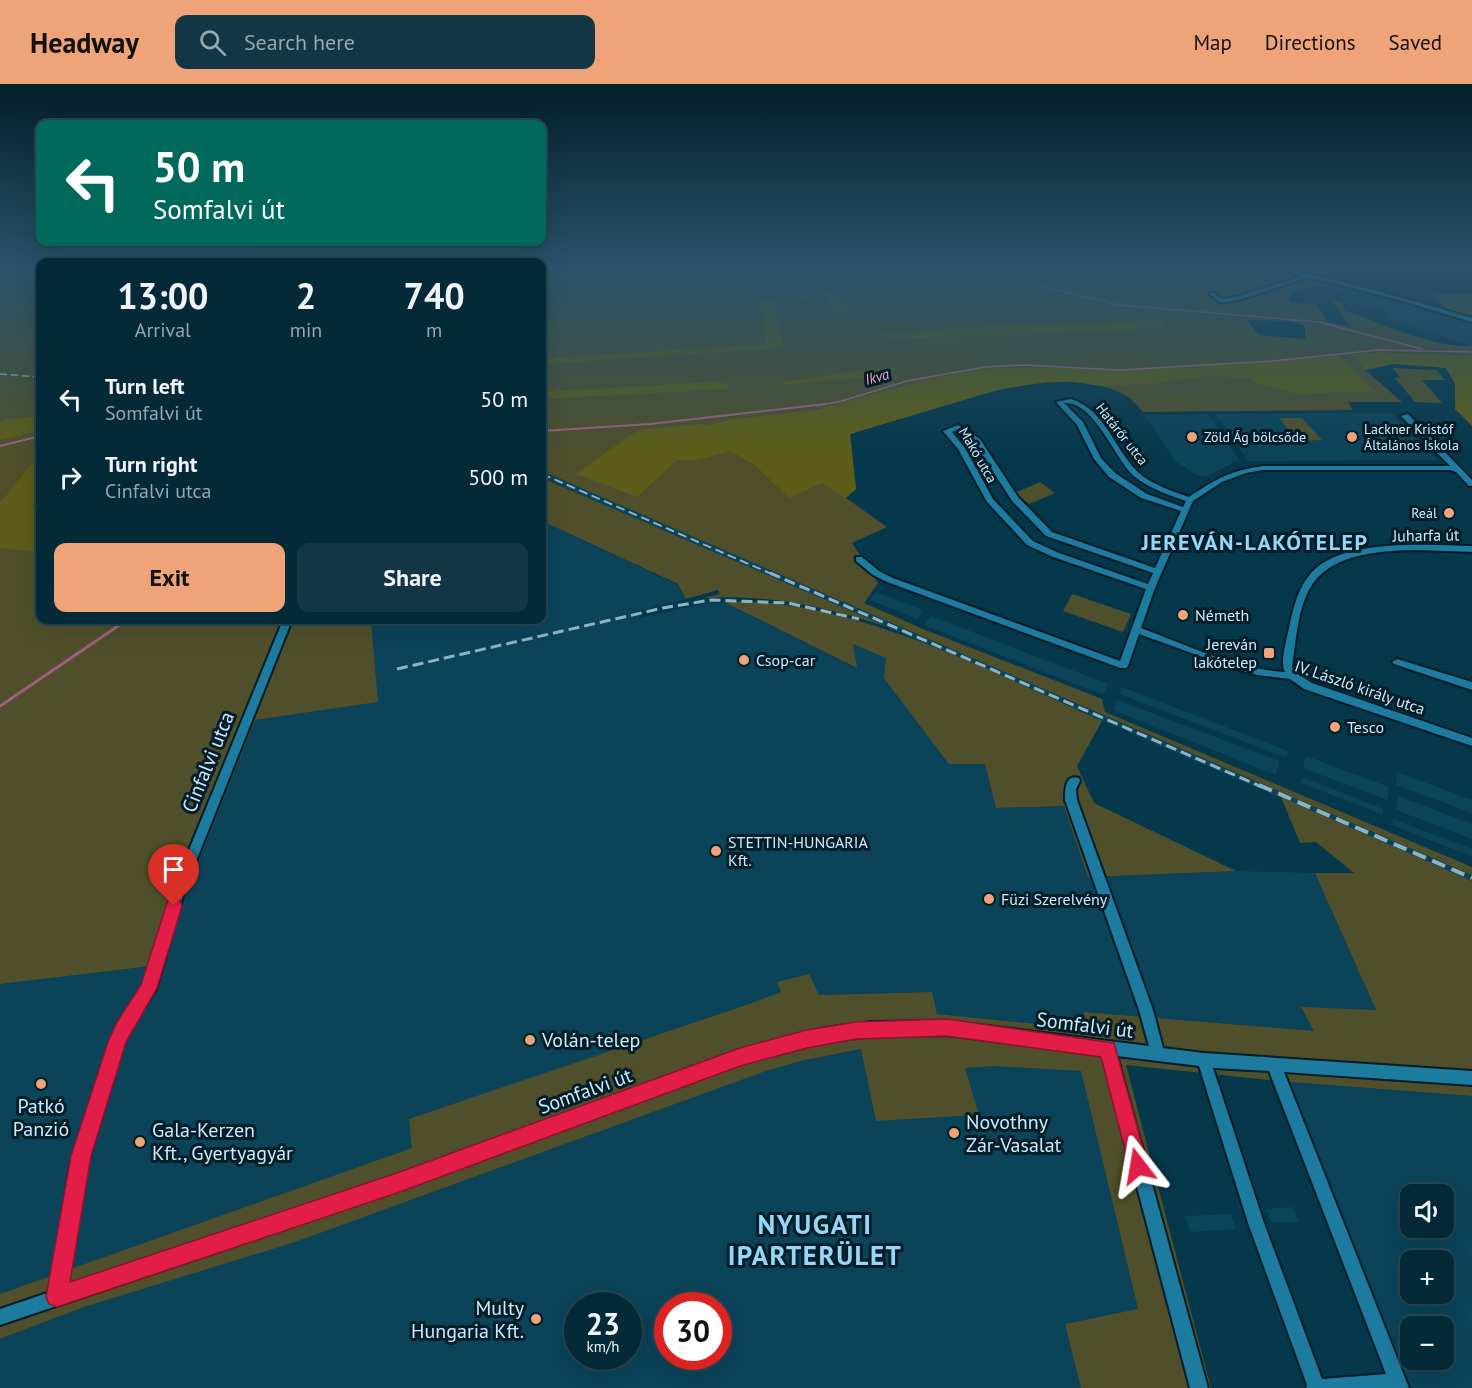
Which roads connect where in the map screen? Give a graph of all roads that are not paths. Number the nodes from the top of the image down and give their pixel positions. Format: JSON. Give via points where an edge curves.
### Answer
{"nodes":[{"id":1,"x":1405,"y":416,"type":"dead end"},
{"id":2,"x":1460,"y":471,"type":"junction"},
{"id":3,"x":1472,"y":484,"type":"edge"},
{"id":4,"x":1190,"y":500,"type":"junction"},
{"id":5,"x":1185,"y":510,"type":"junction"},
{"id":6,"x":1472,"y":549,"type":"edge"},
{"id":7,"x":859,"y":559,"type":"dead end"},
{"id":8,"x":1158,"y":572,"type":"junction"},
{"id":9,"x":1151,"y":588,"type":"junction"},
{"id":10,"x":285,"y":624,"type":"edge"},
{"id":11,"x":1136,"y":629,"type":"junction"},
{"id":12,"x":1397,"y":662,"type":"dead end"},
{"id":13,"x":1292,"y":676,"type":"junction"},
{"id":14,"x":1472,"y":686,"type":"edge"},
{"id":15,"x":1472,"y":741,"type":"edge"},
{"id":16,"x":1075,"y":781,"type":"dead end"},
{"id":17,"x":1108,"y":1049,"type":"junction"},
{"id":18,"x":1158,"y":1055,"type":"junction"},
{"id":19,"x":1204,"y":1060,"type":"junction"},
{"id":20,"x":1274,"y":1066,"type":"junction"},
{"id":21,"x":1472,"y":1078,"type":"edge"},
{"id":22,"x":57,"y":1297,"type":"junction"},
{"id":23,"x":0,"y":1317,"type":"edge"},
{"id":24,"x":1399,"y":1385,"type":"edge"},
{"id":25,"x":1199,"y":1388,"type":"edge"},
{"id":26,"x":1316,"y":1388,"type":"edge"}],
"edges":[{"from":1,"to":2,"type":"street"},
{"from":2,"to":3,"type":"street"},
{"from":2,"to":4,"type":"street","via":[[1263,468],[1219,480]]},
{"from":4,"to":5,"type":"street"},
{"from":4,"to":5,"type":"street","name":"Határőr utca","via":[[1138,476],[1090,412],[1073,401],[1059,402],[1080,424],[1098,459],[1112,475],[1144,496]]},
{"from":5,"to":8,"type":"street"},
{"from":6,"to":13,"type":"street","name":"Juharfa út","via":[[1373,551],[1341,557],[1317,570],[1304,590],[1292,640],[1287,667]]},
{"from":7,"to":11,"type":"street","via":[[890,580],[1123,666]]},
{"from":8,"to":9,"type":"street"},
{"from":8,"to":9,"type":"street","name":"Makó utca","via":[[1049,534],[1016,499],[977,441],[958,427],[947,431],[990,500],[1030,543]]},
{"from":9,"to":11,"type":"street"},
{"from":10,"to":22,"type":"street","name":"Cinfalvi utca","via":[[179,889],[149,988],[117,1042],[77,1172]]},
{"from":11,"to":13,"type":"street","name":"IV. László király utca","via":[[1254,670]]},
{"from":12,"to":14,"type":"street"},
{"from":13,"to":15,"type":"street","name":"IV. László király utca","via":[[1308,686]]},
{"from":16,"to":18,"type":"street","via":[[1069,792],[1071,800],[1146,1010]]},
{"from":17,"to":18,"type":"street","name":"Somfalvi út"},
{"from":17,"to":22,"type":"street","name":"Somfalvi út","via":[[947,1028],[871,1029],[807,1039],[721,1064],[397,1183]]},
{"from":17,"to":25,"type":"street"},
{"from":18,"to":19,"type":"street","name":"Somfalvi út"},
{"from":19,"to":20,"type":"street","name":"Somfalvi út"},
{"from":19,"to":26,"type":"street","via":[[1256,1223]]},
{"from":20,"to":21,"type":"street","name":"Somfalvi út"},
{"from":20,"to":24,"type":"street"},
{"from":22,"to":23,"type":"street","name":"Somfalvi út"},
{"from":24,"to":26,"type":"street"}]}
